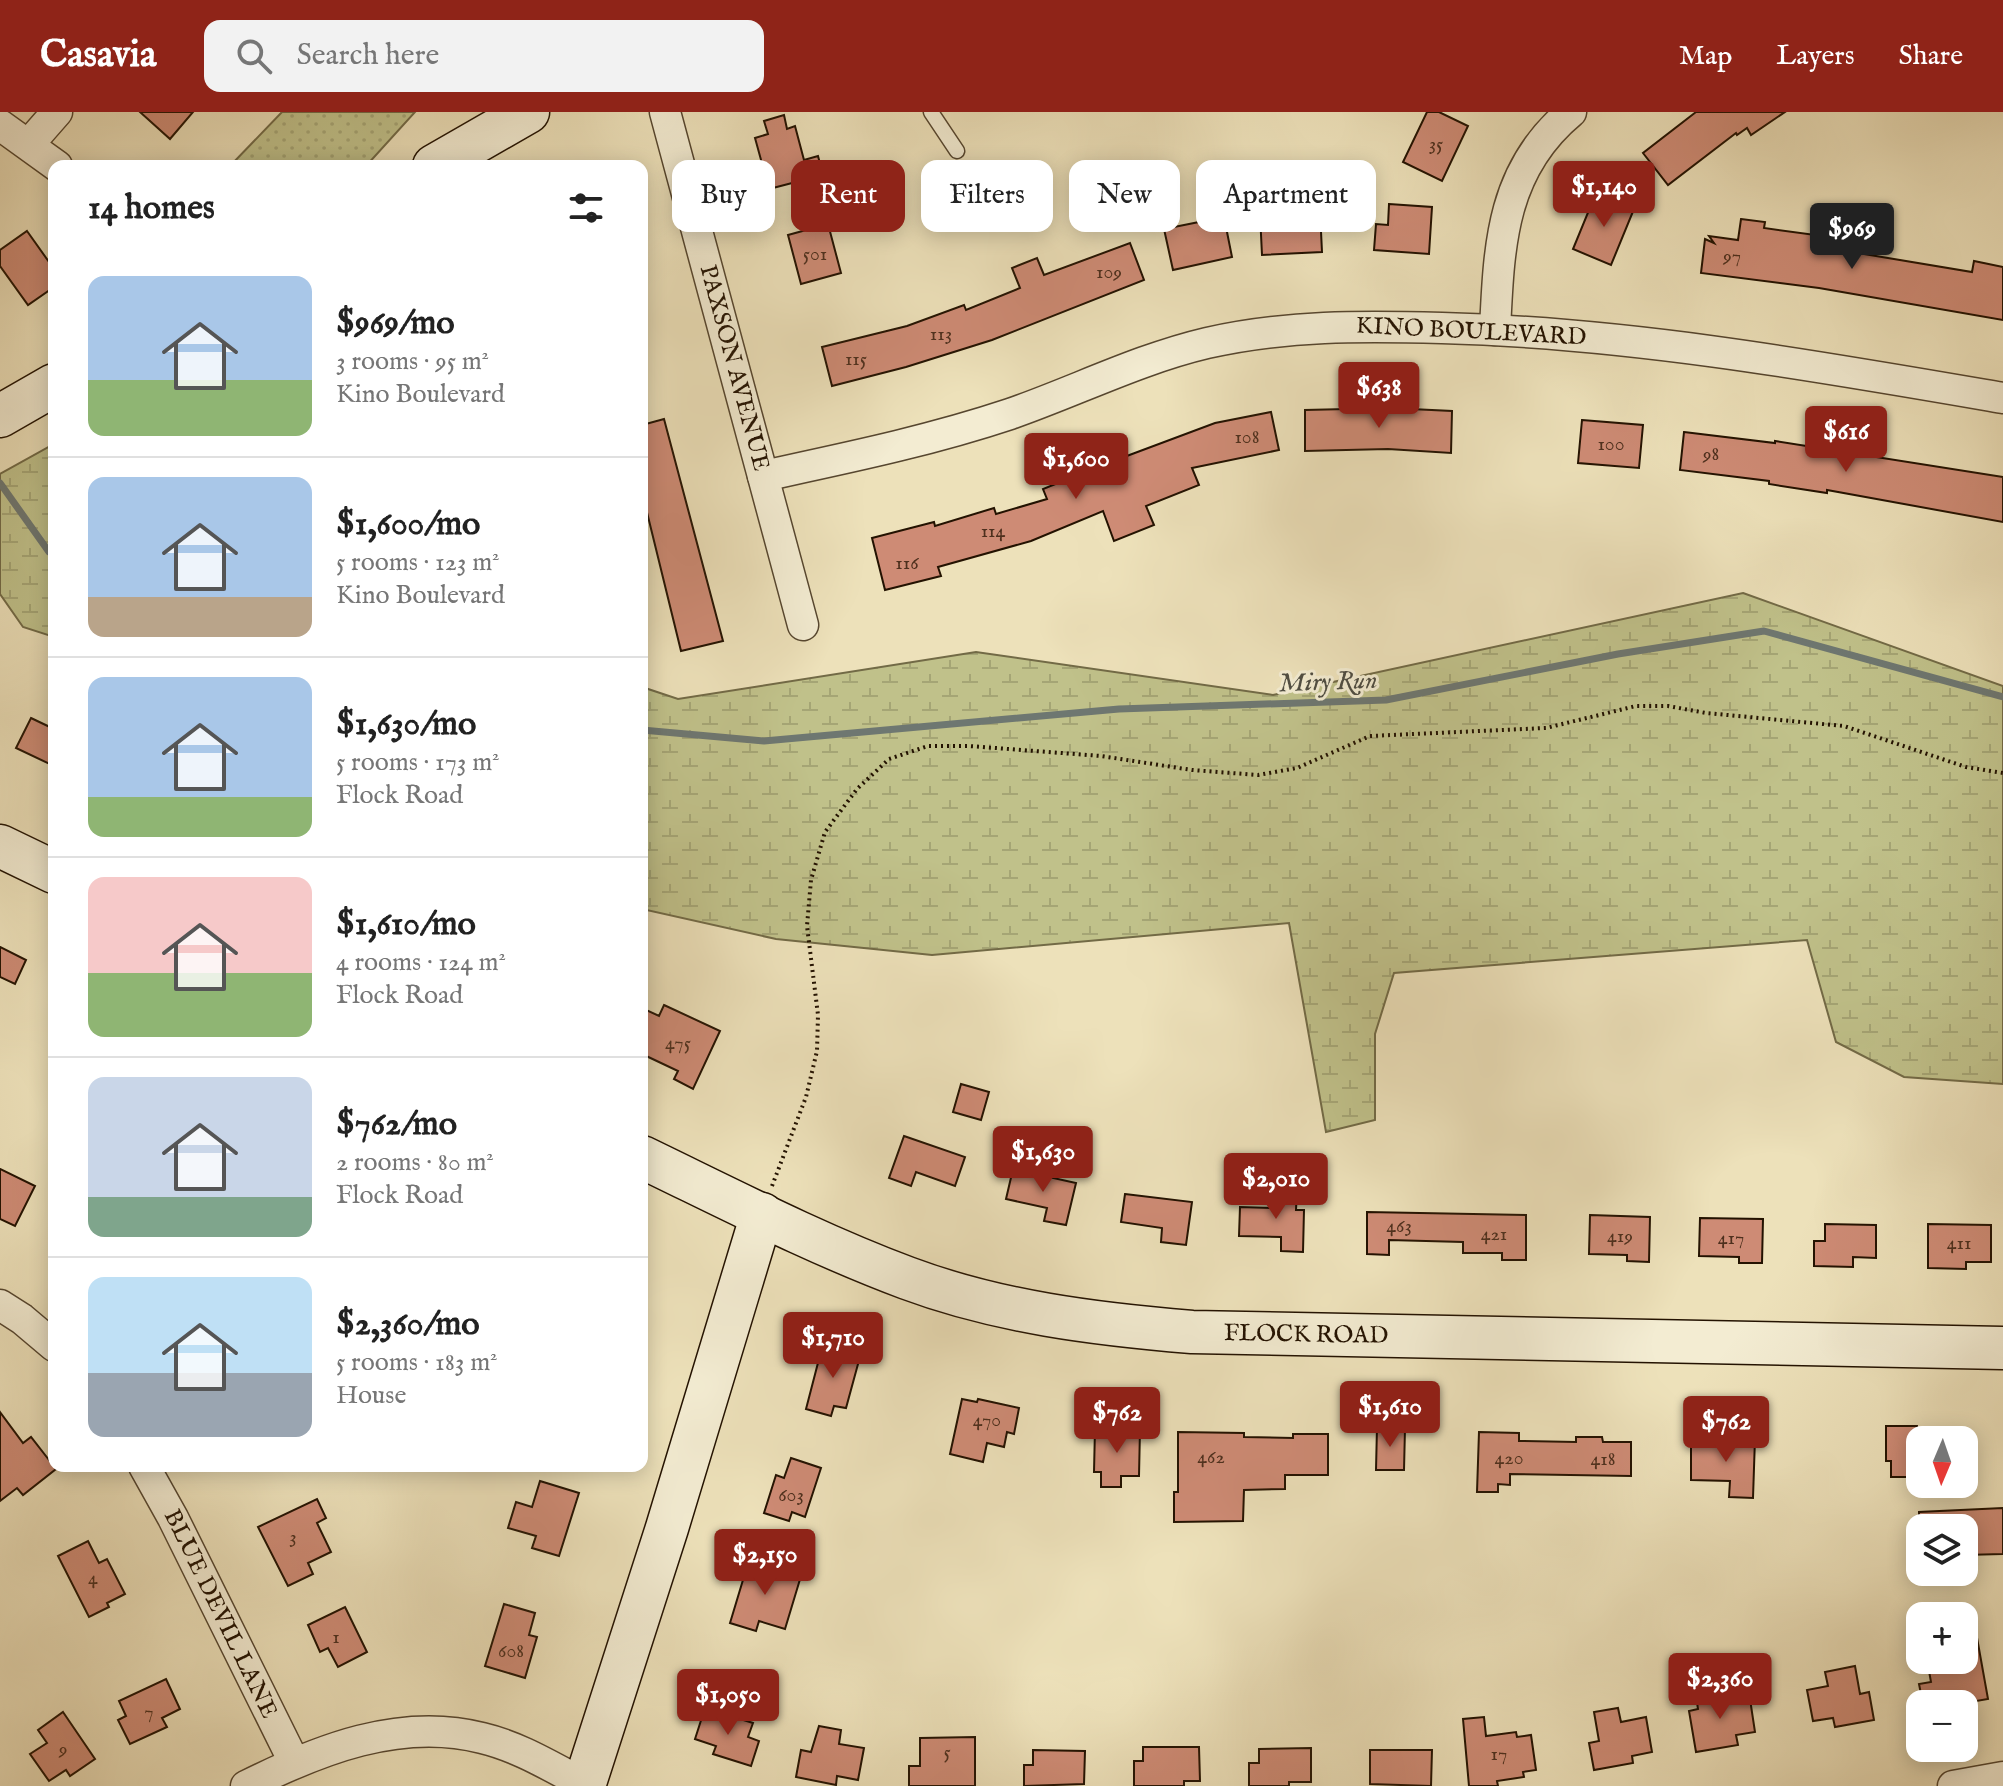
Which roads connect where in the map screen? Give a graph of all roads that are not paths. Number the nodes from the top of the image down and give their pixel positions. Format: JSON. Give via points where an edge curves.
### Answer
{"nodes":[{"id":1,"x":57,"y":112,"type":"edge"},
{"id":2,"x":528,"y":112,"type":"edge"},
{"id":3,"x":665,"y":112,"type":"edge"},
{"id":4,"x":931,"y":112,"type":"edge"},
{"id":5,"x":1571,"y":112,"type":"edge"},
{"id":6,"x":0,"y":125,"type":"edge"},
{"id":7,"x":29,"y":144,"type":"junction"},
{"id":8,"x":957,"y":151,"type":"dead end"},
{"id":9,"x":49,"y":160,"type":"edge"},
{"id":10,"x":444,"y":160,"type":"edge"},
{"id":11,"x":1495,"y":330,"type":"junction"},
{"id":12,"x":48,"y":388,"type":"edge"},
{"id":13,"x":2003,"y":398,"type":"edge"},
{"id":14,"x":0,"y":416,"type":"edge"},
{"id":15,"x":763,"y":476,"type":"junction"},
{"id":16,"x":803,"y":625,"type":"dead end"},
{"id":17,"x":0,"y":846,"type":"edge"},
{"id":18,"x":48,"y":869,"type":"edge"},
{"id":19,"x":648,"y":1160,"type":"edge"},
{"id":20,"x":762,"y":1214,"type":"junction"},
{"id":21,"x":0,"y":1305,"type":"edge"},
{"id":22,"x":48,"y":1341,"type":"edge"},
{"id":23,"x":2003,"y":1348,"type":"edge"},
{"id":24,"x":147,"y":1472,"type":"edge"},
{"id":25,"x":294,"y":1762,"type":"junction"},
{"id":26,"x":1999,"y":1781,"type":"edge"},
{"id":27,"x":586,"y":1785,"type":"edge"},
{"id":28,"x":246,"y":1786,"type":"edge"},
{"id":29,"x":1953,"y":1786,"type":"edge"}],
"edges":[{"from":1,"to":7,"type":"street"},
{"from":2,"to":10,"type":"main road"},
{"from":3,"to":15,"type":"street","name":"PAXSON AVENUE"},
{"from":4,"to":8,"type":"lane"},
{"from":5,"to":11,"type":"street","via":[[1541,144],[1519,180],[1506,216]]},
{"from":6,"to":7,"type":"street"},
{"from":7,"to":9,"type":"street"},
{"from":11,"to":13,"type":"street","name":"KINO BOULEVARD","via":[[1781,359]]},
{"from":11,"to":15,"type":"street","name":"KINO BOULEVARD","via":[[1352,326],[1208,343],[1138,363],[945,435]]},
{"from":12,"to":14,"type":"main road"},
{"from":15,"to":16,"type":"street","name":"PAXSON AVENUE"},
{"from":17,"to":18,"type":"main road"},
{"from":19,"to":20,"type":"main road","name":"FLOCK ROAD"},
{"from":20,"to":23,"type":"main road","name":"FLOCK ROAD","via":[[909,1279],[1000,1305],[1107,1325],[1192,1332]]},
{"from":20,"to":27,"type":"main road"},
{"from":21,"to":22,"type":"street"},
{"from":24,"to":25,"type":"street","name":"BLUE DEVIL LANE"},
{"from":25,"to":27,"type":"street","via":[[351,1741],[437,1733],[481,1737]]},
{"from":25,"to":28,"type":"street"},
{"from":26,"to":29,"type":"street"}]}
